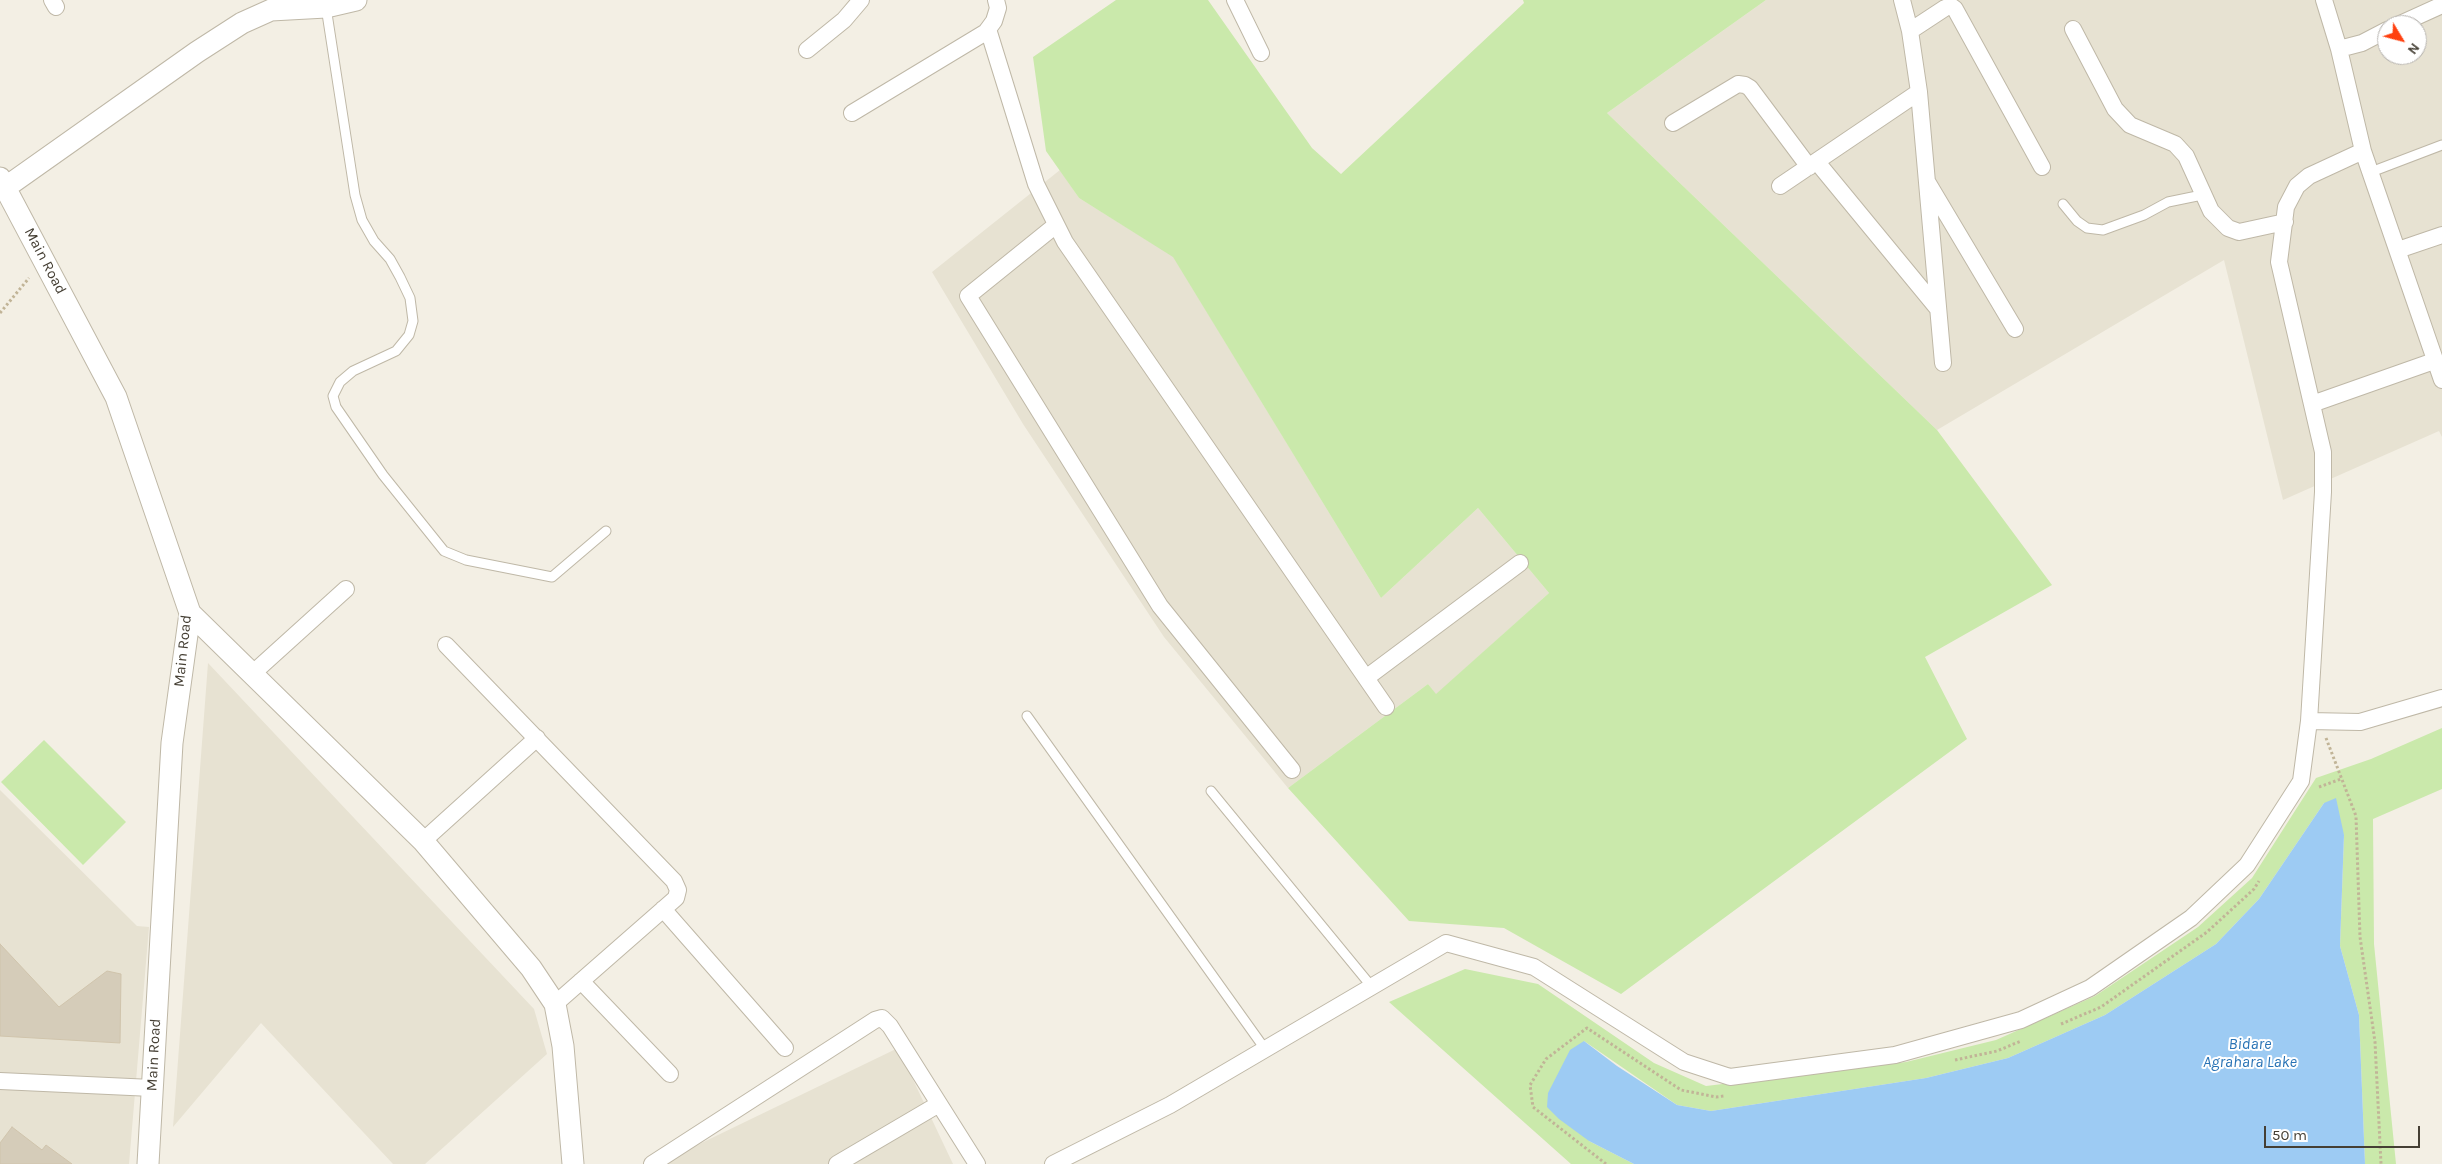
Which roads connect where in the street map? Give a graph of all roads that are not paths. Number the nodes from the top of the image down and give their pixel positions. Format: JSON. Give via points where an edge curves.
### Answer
{"nodes":[{"id":1,"x":356,"y":0,"type":"edge"},
{"id":2,"x":861,"y":0,"type":"edge"},
{"id":3,"x":996,"y":0,"type":"edge"},
{"id":4,"x":1235,"y":0,"type":"edge"},
{"id":5,"x":1902,"y":0,"type":"edge"},
{"id":6,"x":2324,"y":0,"type":"edge"},
{"id":7,"x":269,"y":5,"type":"edge"},
{"id":8,"x":2442,"y":5,"type":"edge"},
{"id":9,"x":326,"y":7,"type":"junction"},
{"id":10,"x":2420,"y":15,"type":"edge"},
{"id":11,"x":2072,"y":28,"type":"dead end"},
{"id":12,"x":988,"y":29,"type":"junction"},
{"id":13,"x":1910,"y":31,"type":"junction"},
{"id":14,"x":2377,"y":35,"type":"edge"},
{"id":15,"x":2339,"y":49,"type":"junction"},
{"id":16,"x":807,"y":50,"type":"dead end"},
{"id":17,"x":1261,"y":53,"type":"dead end"},
{"id":18,"x":1919,"y":92,"type":"junction"},
{"id":19,"x":852,"y":113,"type":"dead end"},
{"id":20,"x":1673,"y":123,"type":"dead end"},
{"id":21,"x":2442,"y":145,"type":"edge"},
{"id":22,"x":2364,"y":151,"type":"junction"},
{"id":23,"x":1813,"y":165,"type":"junction"},
{"id":24,"x":2042,"y":167,"type":"dead end"},
{"id":25,"x":2371,"y":172,"type":"junction"},
{"id":26,"x":1925,"y":178,"type":"junction"},
{"id":27,"x":3,"y":183,"type":"edge"},
{"id":28,"x":1780,"y":186,"type":"dead end"},
{"id":29,"x":2202,"y":195,"type":"junction"},
{"id":30,"x":2063,"y":204,"type":"dead end"},
{"id":31,"x":2284,"y":222,"type":"junction"},
{"id":32,"x":1056,"y":225,"type":"junction"},
{"id":33,"x":2442,"y":235,"type":"edge"},
{"id":34,"x":2398,"y":250,"type":"junction"},
{"id":35,"x":1938,"y":309,"type":"junction"},
{"id":36,"x":2015,"y":329,"type":"dead end"},
{"id":37,"x":2434,"y":362,"type":"junction"},
{"id":38,"x":1943,"y":363,"type":"dead end"},
{"id":39,"x":2442,"y":380,"type":"edge"},
{"id":40,"x":2312,"y":404,"type":"junction"},
{"id":41,"x":606,"y":531,"type":"dead end"},
{"id":42,"x":1520,"y":563,"type":"dead end"},
{"id":43,"x":346,"y":589,"type":"dead end"},
{"id":44,"x":190,"y":613,"type":"junction"},
{"id":45,"x":446,"y":645,"type":"dead end"},
{"id":46,"x":252,"y":674,"type":"junction"},
{"id":47,"x":1366,"y":678,"type":"junction"},
{"id":48,"x":2442,"y":698,"type":"edge"},
{"id":49,"x":1386,"y":707,"type":"dead end"},
{"id":50,"x":1027,"y":716,"type":"dead end"},
{"id":51,"x":2314,"y":721,"type":"junction"},
{"id":52,"x":536,"y":738,"type":"junction"},
{"id":53,"x":1292,"y":770,"type":"dead end"},
{"id":54,"x":1211,"y":791,"type":"dead end"},
{"id":55,"x":423,"y":841,"type":"junction"},
{"id":56,"x":663,"y":909,"type":"junction"},
{"id":57,"x":581,"y":981,"type":"junction"},
{"id":58,"x":1372,"y":986,"type":"junction"},
{"id":59,"x":554,"y":1004,"type":"junction"},
{"id":60,"x":786,"y":1048,"type":"dead end"},
{"id":61,"x":1265,"y":1049,"type":"junction"},
{"id":62,"x":670,"y":1074,"type":"dead end"},
{"id":63,"x":0,"y":1081,"type":"edge"},
{"id":64,"x":152,"y":1088,"type":"junction"},
{"id":65,"x":939,"y":1104,"type":"junction"},
{"id":66,"x":148,"y":1164,"type":"edge"},
{"id":67,"x":573,"y":1164,"type":"edge"},
{"id":68,"x":652,"y":1164,"type":"edge"},
{"id":69,"x":837,"y":1164,"type":"edge"},
{"id":70,"x":977,"y":1164,"type":"edge"},
{"id":71,"x":1053,"y":1164,"type":"edge"}],
"edges":[{"from":1,"to":9,"type":"street"},
{"from":2,"to":16,"type":"street","via":[[844,20]]},
{"from":3,"to":12,"type":"street","via":[[998,8]]},
{"from":4,"to":17,"type":"street"},
{"from":5,"to":13,"type":"street"},
{"from":6,"to":15,"type":"street"},
{"from":7,"to":9,"type":"street"},
{"from":7,"to":27,"type":"street"},
{"from":8,"to":10,"type":"street"},
{"from":9,"to":41,"type":"lane","via":[[357,203],[362,220],[390,259],[410,298],[414,321],[396,351],[353,371],[340,382],[333,396],[336,407],[444,552],[466,560],[552,577]]},
{"from":11,"to":29,"type":"street","via":[[2116,109],[2130,125],[2175,144],[2186,156]]},
{"from":12,"to":19,"type":"street"},
{"from":12,"to":32,"type":"street","via":[[1036,184]]},
{"from":13,"to":18,"type":"street"},
{"from":13,"to":24,"type":"street","via":[[1946,8],[1951,6],[1955,9]]},
{"from":14,"to":15,"type":"street"},
{"from":15,"to":22,"type":"street"},
{"from":18,"to":23,"type":"street"},
{"from":18,"to":26,"type":"street"},
{"from":20,"to":23,"type":"street","via":[[1738,84],[1745,85]]},
{"from":21,"to":25,"type":"lane"},
{"from":22,"to":25,"type":"street"},
{"from":22,"to":31,"type":"street","via":[[2309,176],[2298,186],[2286,207]]},
{"from":23,"to":28,"type":"street"},
{"from":23,"to":35,"type":"street"},
{"from":25,"to":34,"type":"street"},
{"from":26,"to":35,"type":"street"},
{"from":26,"to":36,"type":"street"},
{"from":27,"to":44,"type":"street","name":"Main Road","via":[[116,397]]},
{"from":29,"to":30,"type":"lane","via":[[2168,202],[2144,216],[2103,230],[2087,228]]},
{"from":29,"to":31,"type":"street","via":[[2211,211],[2228,228],[2239,232]]},
{"from":31,"to":40,"type":"street","via":[[2279,262]]},
{"from":32,"to":47,"type":"street","via":[[1064,242]]},
{"from":32,"to":53,"type":"street","via":[[968,296],[1160,606]]},
{"from":33,"to":34,"type":"street"},
{"from":34,"to":37,"type":"street"},
{"from":35,"to":38,"type":"street"},
{"from":37,"to":39,"type":"street"},
{"from":37,"to":40,"type":"street"},
{"from":40,"to":51,"type":"street","via":[[2323,452],[2324,492]]},
{"from":42,"to":47,"type":"street"},
{"from":43,"to":46,"type":"street"},
{"from":44,"to":46,"type":"street"},
{"from":44,"to":64,"type":"street","name":"Main Road","via":[[172,744]]},
{"from":45,"to":52,"type":"street"},
{"from":46,"to":55,"type":"street"},
{"from":47,"to":49,"type":"street"},
{"from":48,"to":51,"type":"street","via":[[2360,722]]},
{"from":50,"to":61,"type":"lane"},
{"from":51,"to":58,"type":"street","via":[[2301,781],[2247,865],[2191,918],[2090,988],[2021,1020],[1895,1056],[1730,1076],[1684,1062],[1534,967],[1446,943]]},
{"from":52,"to":55,"type":"street"},
{"from":52,"to":56,"type":"street","via":[[674,881],[678,890],[676,898]]},
{"from":54,"to":58,"type":"lane"},
{"from":55,"to":59,"type":"street","via":[[531,968]]},
{"from":56,"to":57,"type":"street"},
{"from":56,"to":60,"type":"street"},
{"from":57,"to":59,"type":"street"},
{"from":57,"to":62,"type":"street"},
{"from":58,"to":61,"type":"street"},
{"from":59,"to":67,"type":"street","via":[[563,1046]]},
{"from":61,"to":71,"type":"street","via":[[1170,1105]]},
{"from":63,"to":64,"type":"street"},
{"from":64,"to":66,"type":"street","name":"Main Road"},
{"from":65,"to":68,"type":"street","via":[[882,1018],[874,1020]]},
{"from":65,"to":69,"type":"street"},
{"from":65,"to":70,"type":"street"}]}
